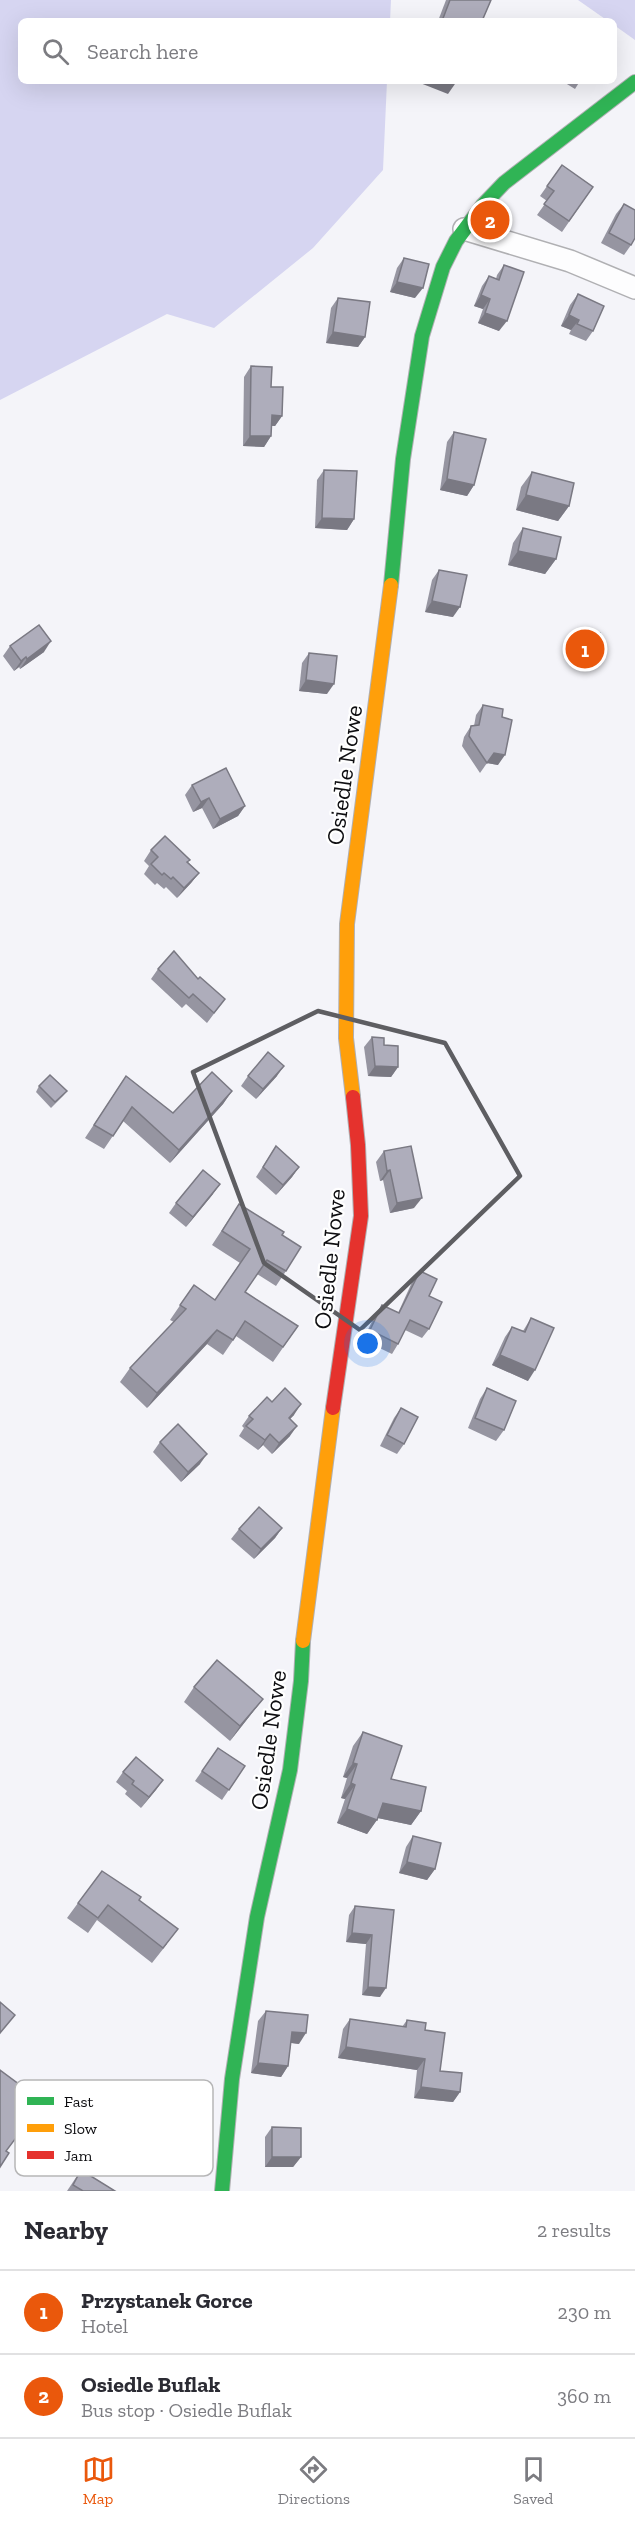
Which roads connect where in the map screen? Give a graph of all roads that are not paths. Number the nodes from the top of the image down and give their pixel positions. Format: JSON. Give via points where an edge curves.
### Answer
{"nodes":[{"id":1,"x":635,"y":82,"type":"edge"},
{"id":2,"x":464,"y":229,"type":"junction"},
{"id":3,"x":635,"y":288,"type":"edge"},
{"id":4,"x":222,"y":2191,"type":"edge"}],
"edges":[{"from":1,"to":2,"type":"street","name":"Osiedle Nowe","via":[[504,183]]},
{"from":2,"to":3,"type":"street","via":[[570,261]]},
{"from":2,"to":4,"type":"street","name":"Osiedle Nowe","via":[[443,267],[425,327],[402,459],[387,626],[347,924],[346,1038],[361,1216],[324,1469],[290,1770],[256,1929],[232,2079]]}]}
